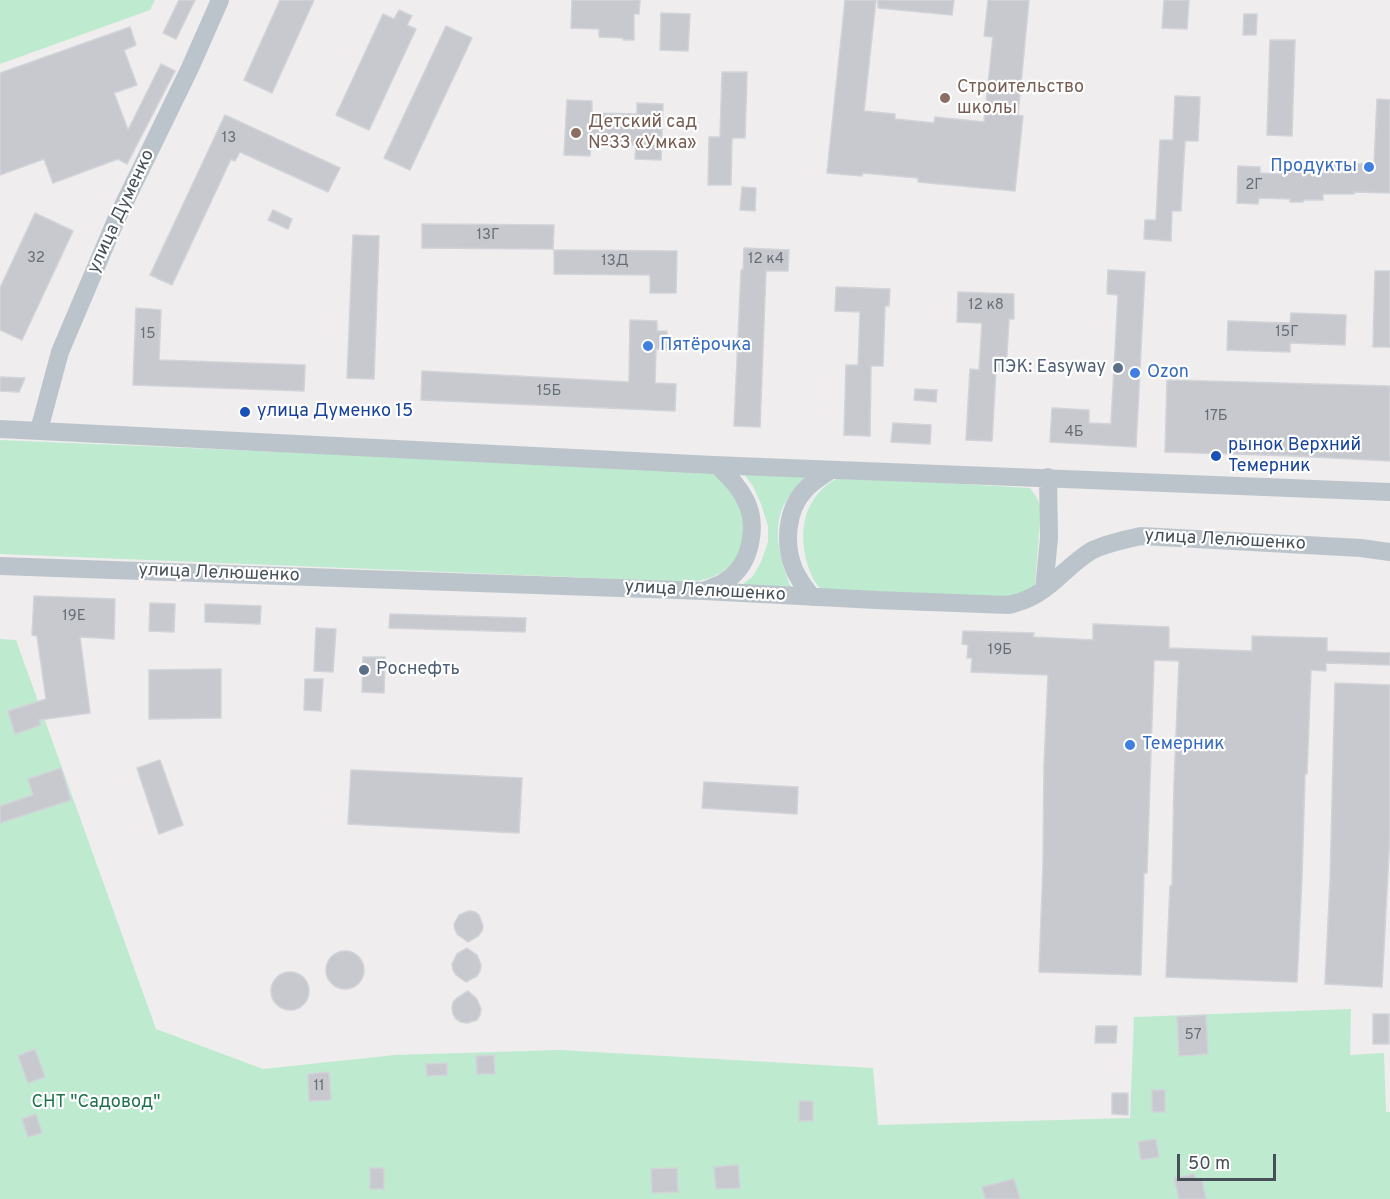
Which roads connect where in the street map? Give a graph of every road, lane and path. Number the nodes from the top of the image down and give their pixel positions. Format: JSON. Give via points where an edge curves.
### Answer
{"nodes":[{"id":1,"x":220,"y":0,"type":"edge"},
{"id":2,"x":0,"y":429,"type":"edge"},
{"id":3,"x":39,"y":430,"type":"junction"},
{"id":4,"x":717,"y":465,"type":"junction"},
{"id":5,"x":831,"y":470,"type":"junction"},
{"id":6,"x":1048,"y":477,"type":"junction"},
{"id":7,"x":1390,"y":492,"type":"edge"},
{"id":8,"x":1390,"y":552,"type":"edge"},
{"id":9,"x":0,"y":566,"type":"edge"},
{"id":10,"x":1044,"y":589,"type":"junction"},
{"id":11,"x":704,"y":591,"type":"junction"},
{"id":12,"x":812,"y":597,"type":"junction"}],
"edges":[{"from":1,"to":3,"type":"street","name":"улица Думенко","via":[[116,220],[60,352]]},
{"from":2,"to":3,"type":"street"},
{"from":3,"to":4,"type":"street"},
{"from":4,"to":5,"type":"street"},
{"from":4,"to":11,"type":"street","via":[[736,483],[747,503],[752,522],[750,546],[736,573]]},
{"from":5,"to":6,"type":"street"},
{"from":5,"to":12,"type":"street","via":[[805,490],[790,516],[789,552]]},
{"from":6,"to":7,"type":"street"},
{"from":6,"to":10,"type":"street","via":[[1049,538]]},
{"from":8,"to":10,"type":"street","name":"улица Лелюшенко","via":[[1141,536],[1092,551]]},
{"from":9,"to":11,"type":"street","name":"улица Лелюшенко"},
{"from":10,"to":12,"type":"street","name":"улица Лелюшенко","via":[[1009,605]]},
{"from":11,"to":12,"type":"street","name":"улица Лелюшенко"}]}
